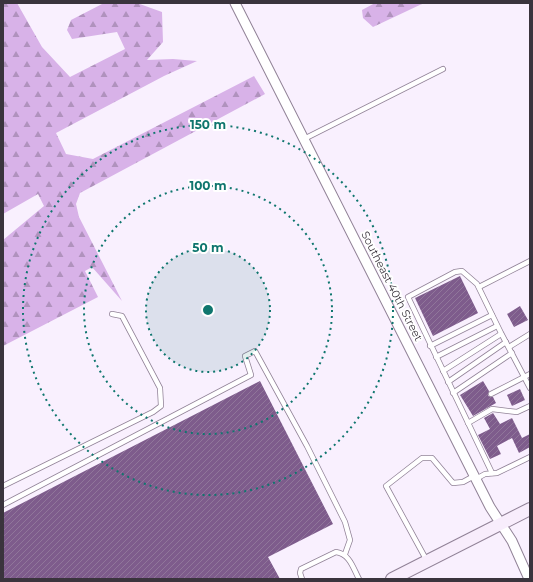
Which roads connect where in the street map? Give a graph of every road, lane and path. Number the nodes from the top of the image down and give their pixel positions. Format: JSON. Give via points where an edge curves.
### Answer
{"nodes":[{"id":1,"x":235,"y":3,"type":"edge"},
{"id":2,"x":443,"y":69,"type":"dead end"},
{"id":3,"x":304,"y":139,"type":"junction"},
{"id":4,"x":530,"y":261,"type":"edge"},
{"id":5,"x":479,"y":287,"type":"junction"},
{"id":6,"x":112,"y":314,"type":"dead end"},
{"id":7,"x":492,"y":315,"type":"junction"},
{"id":8,"x":497,"y":326,"type":"junction"},
{"id":9,"x":501,"y":334,"type":"junction"},
{"id":10,"x":530,"y":334,"type":"edge"},
{"id":11,"x":506,"y":342,"type":"junction"},
{"id":12,"x":430,"y":346,"type":"junction"},
{"id":13,"x":509,"y":347,"type":"junction"},
{"id":14,"x":512,"y":353,"type":"junction"},
{"id":15,"x":436,"y":357,"type":"junction"},
{"id":16,"x":443,"y":371,"type":"junction"},
{"id":17,"x":530,"y":374,"type":"edge"},
{"id":18,"x":524,"y":377,"type":"junction"},
{"id":19,"x":448,"y":382,"type":"junction"},
{"id":20,"x":530,"y":388,"type":"edge"},
{"id":21,"x":453,"y":393,"type":"junction"},
{"id":22,"x":491,"y":394,"type":"dead end"},
{"id":23,"x":530,"y":406,"type":"edge"},
{"id":24,"x":468,"y":423,"type":"junction"},
{"id":25,"x":530,"y":457,"type":"edge"},
{"id":26,"x":492,"y":473,"type":"junction"},
{"id":27,"x":475,"y":478,"type":"junction"},
{"id":28,"x":3,"y":486,"type":"edge"},
{"id":29,"x":3,"y":505,"type":"edge"},
{"id":30,"x":530,"y":510,"type":"edge"},
{"id":31,"x":501,"y":524,"type":"junction"},
{"id":32,"x":345,"y":554,"type":"junction"},
{"id":33,"x":427,"y":561,"type":"junction"},
{"id":34,"x":527,"y":578,"type":"edge"},
{"id":35,"x":302,"y":579,"type":"edge"},
{"id":36,"x":359,"y":579,"type":"edge"},
{"id":37,"x":392,"y":579,"type":"edge"}],
"edges":[{"from":1,"to":3,"type":"street","name":"Southeast 40th Street"},
{"from":2,"to":3,"type":"lane"},
{"from":3,"to":27,"type":"street","name":"Southeast 40th Street"},
{"from":4,"to":5,"type":"lane"},
{"from":5,"to":7,"type":"lane"},
{"from":5,"to":12,"type":"lane","via":[[462,271],[455,272],[408,297]]},
{"from":6,"to":28,"type":"lane","via":[[122,316],[154,375],[160,388],[161,406]]},
{"from":7,"to":8,"type":"lane"},
{"from":7,"to":12,"type":"lane"},
{"from":8,"to":9,"type":"lane"},
{"from":8,"to":15,"type":"lane"},
{"from":9,"to":11,"type":"lane"},
{"from":9,"to":16,"type":"lane"},
{"from":10,"to":13,"type":"lane"},
{"from":11,"to":13,"type":"lane"},
{"from":11,"to":19,"type":"lane"},
{"from":12,"to":15,"type":"lane"},
{"from":13,"to":14,"type":"lane"},
{"from":14,"to":18,"type":"lane"},
{"from":14,"to":21,"type":"lane"},
{"from":15,"to":16,"type":"lane"},
{"from":16,"to":19,"type":"lane"},
{"from":17,"to":18,"type":"lane"},
{"from":18,"to":20,"type":"lane"},
{"from":18,"to":22,"type":"lane"},
{"from":19,"to":21,"type":"lane"},
{"from":21,"to":24,"type":"lane"},
{"from":23,"to":24,"type":"lane","via":[[517,412],[492,409]]},
{"from":24,"to":26,"type":"lane"},
{"from":25,"to":26,"type":"lane"},
{"from":26,"to":27,"type":"lane"},
{"from":27,"to":31,"type":"street","name":"Southeast 40th Street"},
{"from":27,"to":33,"type":"lane","via":[[453,483],[432,458],[422,458],[386,486]]},
{"from":29,"to":32,"type":"lane","via":[[251,375],[245,356],[255,351],[345,522],[350,540]]},
{"from":30,"to":31,"type":"main road"},
{"from":31,"to":33,"type":"main road"},
{"from":31,"to":34,"type":"street","name":"Southeast 40th Street","via":[[512,540]]},
{"from":32,"to":35,"type":"lane","via":[[336,552],[301,569]]},
{"from":32,"to":36,"type":"lane"},
{"from":33,"to":37,"type":"main road"}]}
